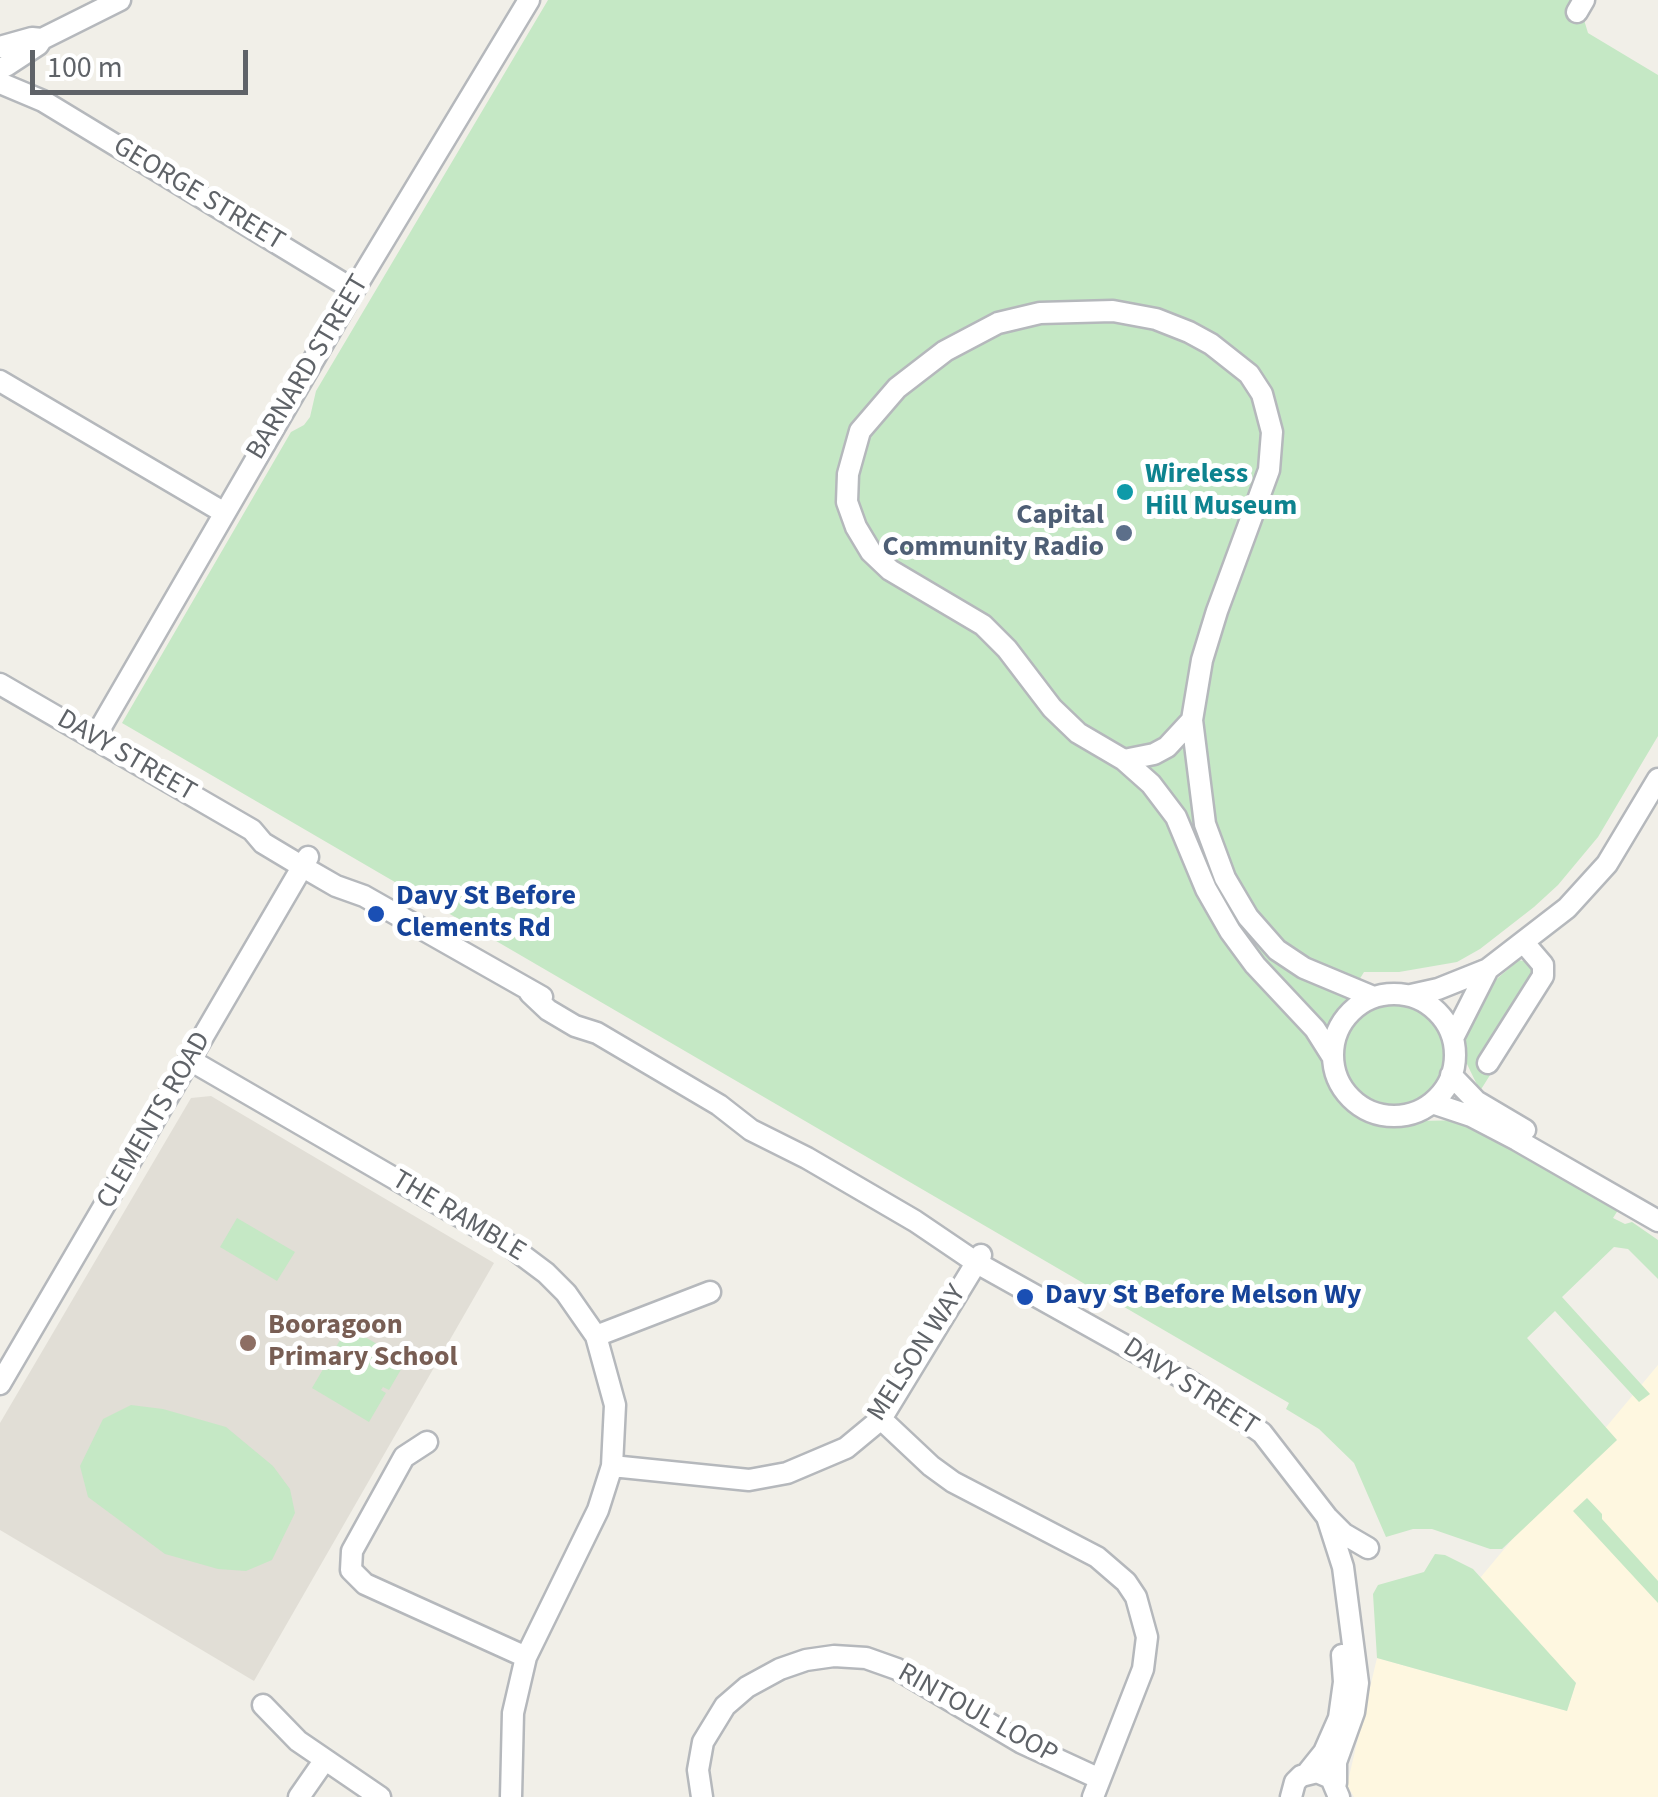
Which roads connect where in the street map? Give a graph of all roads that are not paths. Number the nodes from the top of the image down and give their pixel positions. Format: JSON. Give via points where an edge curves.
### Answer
{"nodes":[{"id":1,"x":120,"y":0,"type":"edge"},
{"id":2,"x":529,"y":0,"type":"edge"},
{"id":3,"x":2,"y":65,"type":"edge"},
{"id":4,"x":354,"y":290,"type":"junction"},
{"id":5,"x":0,"y":381,"type":"edge"},
{"id":6,"x":223,"y":512,"type":"junction"},
{"id":7,"x":0,"y":684,"type":"edge"},
{"id":8,"x":1192,"y":720,"type":"junction"},
{"id":9,"x":94,"y":739,"type":"junction"},
{"id":10,"x":1124,"y":760,"type":"junction"},
{"id":11,"x":1658,"y":779,"type":"edge"},
{"id":12,"x":306,"y":862,"type":"junction"},
{"id":13,"x":1525,"y":944,"type":"junction"},
{"id":14,"x":1488,"y":969,"type":"junction"},
{"id":15,"x":1411,"y":995,"type":"junction"},
{"id":16,"x":1371,"y":996,"type":"junction"},
{"id":17,"x":1453,"y":1038,"type":"junction"},
{"id":18,"x":1332,"y":1056,"type":"junction"},
{"id":19,"x":190,"y":1060,"type":"junction"},
{"id":20,"x":1488,"y":1063,"type":"dead end"},
{"id":21,"x":1451,"y":1075,"type":"junction"},
{"id":22,"x":1432,"y":1104,"type":"junction"},
{"id":23,"x":1658,"y":1206,"type":"edge"},
{"id":24,"x":1658,"y":1220,"type":"edge"},
{"id":25,"x":980,"y":1258,"type":"junction"},
{"id":26,"x":710,"y":1292,"type":"dead end"},
{"id":27,"x":596,"y":1336,"type":"junction"},
{"id":28,"x":0,"y":1384,"type":"edge"},
{"id":29,"x":881,"y":1418,"type":"junction"},
{"id":30,"x":427,"y":1442,"type":"dead end"},
{"id":31,"x":612,"y":1466,"type":"junction"},
{"id":32,"x":1310,"y":1498,"type":"junction"},
{"id":33,"x":1327,"y":1516,"type":"junction"},
{"id":34,"x":1368,"y":1548,"type":"dead end"},
{"id":35,"x":526,"y":1657,"type":"junction"},
{"id":36,"x":263,"y":1705,"type":"dead end"},
{"id":37,"x":324,"y":1761,"type":"junction"},
{"id":38,"x":1308,"y":1772,"type":"junction"},
{"id":39,"x":1097,"y":1788,"type":"edge"},
{"id":40,"x":1337,"y":1790,"type":"edge"},
{"id":41,"x":299,"y":1797,"type":"edge"},
{"id":42,"x":380,"y":1797,"type":"edge"},
{"id":43,"x":511,"y":1797,"type":"edge"},
{"id":44,"x":702,"y":1797,"type":"edge"},
{"id":45,"x":1292,"y":1797,"type":"edge"}],
"edges":[{"from":1,"to":3,"type":"street"},
{"from":2,"to":4,"type":"street","name":"BARNARD STREET"},
{"from":3,"to":4,"type":"street","name":"GEORGE STREET","via":[[43,101]]},
{"from":4,"to":6,"type":"street","name":"BARNARD STREET"},
{"from":5,"to":6,"type":"street"},
{"from":6,"to":9,"type":"street","name":"BARNARD STREET"},
{"from":7,"to":9,"type":"street","name":"DAVY STREET"},
{"from":8,"to":10,"type":"street","via":[[1167,747]]},
{"from":8,"to":10,"type":"street","via":[[1217,611],[1269,470],[1272,432],[1262,394],[1250,374],[1212,344],[1137,314],[1040,313],[966,338],[898,388],[860,431],[848,474],[847,502],[856,527],[890,570],[983,625],[1078,733]]},
{"from":8,"to":16,"type":"street","via":[[1205,824],[1248,918],[1304,968]]},
{"from":9,"to":12,"type":"street","name":"DAVY STREET","via":[[252,830],[263,844]]},
{"from":10,"to":18,"type":"street","via":[[1176,817],[1230,931]]},
{"from":11,"to":13,"type":"street","via":[[1599,873]]},
{"from":12,"to":19,"type":"street","name":"CLEMENTS ROAD"},
{"from":12,"to":25,"type":"street","name":"DAVY STREET","via":[[336,886],[530,994],[556,1002],[597,1033],[787,1138],[808,1158]]},
{"from":13,"to":14,"type":"street"},
{"from":13,"to":20,"type":"street","via":[[1543,965],[1543,976]]},
{"from":14,"to":15,"type":"street"},
{"from":14,"to":17,"type":"street"},
{"from":15,"to":16,"type":"street"},
{"from":15,"to":17,"type":"street","via":[[1444,1019]]},
{"from":16,"to":18,"type":"street","via":[[1344,1022]]},
{"from":17,"to":21,"type":"street"},
{"from":18,"to":22,"type":"street","via":[[1351,1100],[1370,1112],[1404,1116]]},
{"from":19,"to":27,"type":"street","name":"THE RAMBLE","via":[[506,1243],[566,1293]]},
{"from":19,"to":28,"type":"street","name":"CLEMENTS ROAD"},
{"from":21,"to":22,"type":"street"},
{"from":21,"to":23,"type":"street","via":[[1476,1100]]},
{"from":22,"to":24,"type":"street","via":[[1471,1116]]},
{"from":25,"to":29,"type":"street","name":"MELSON WAY"},
{"from":25,"to":32,"type":"street","name":"DAVY STREET","via":[[1245,1418],[1278,1450]]},
{"from":26,"to":27,"type":"street"},
{"from":27,"to":31,"type":"street","name":"THE RAMBLE","via":[[614,1404]]},
{"from":29,"to":31,"type":"street","name":"MELSON WAY","via":[[828,1458],[770,1476],[728,1480]]},
{"from":29,"to":39,"type":"street","via":[[953,1482],[1097,1556],[1136,1598],[1147,1636],[1143,1669]]},
{"from":30,"to":35,"type":"street","via":[[404,1457],[352,1551],[351,1570],[364,1584]]},
{"from":31,"to":35,"type":"street","name":"THE RAMBLE","via":[[598,1510]]},
{"from":32,"to":33,"type":"street","name":"DAVY STREET"},
{"from":32,"to":38,"type":"street","name":"DAVY STREET","via":[[1337,1605],[1344,1682],[1339,1718]]},
{"from":33,"to":34,"type":"street"},
{"from":33,"to":40,"type":"street","name":"DAVY STREET","via":[[1343,1567],[1358,1683],[1336,1762]]},
{"from":35,"to":43,"type":"street","name":"THE RAMBLE","via":[[513,1713]]},
{"from":36,"to":37,"type":"street"},
{"from":37,"to":41,"type":"street"},
{"from":37,"to":42,"type":"street"},
{"from":38,"to":40,"type":"street","via":[[1324,1773]]},
{"from":38,"to":45,"type":"street","name":"DAVY STREET","via":[[1295,1782]]},
{"from":39,"to":44,"type":"street","name":"RINTOUL LOOP","via":[[897,1670],[834,1656],[780,1669],[725,1706],[704,1742]]}]}
